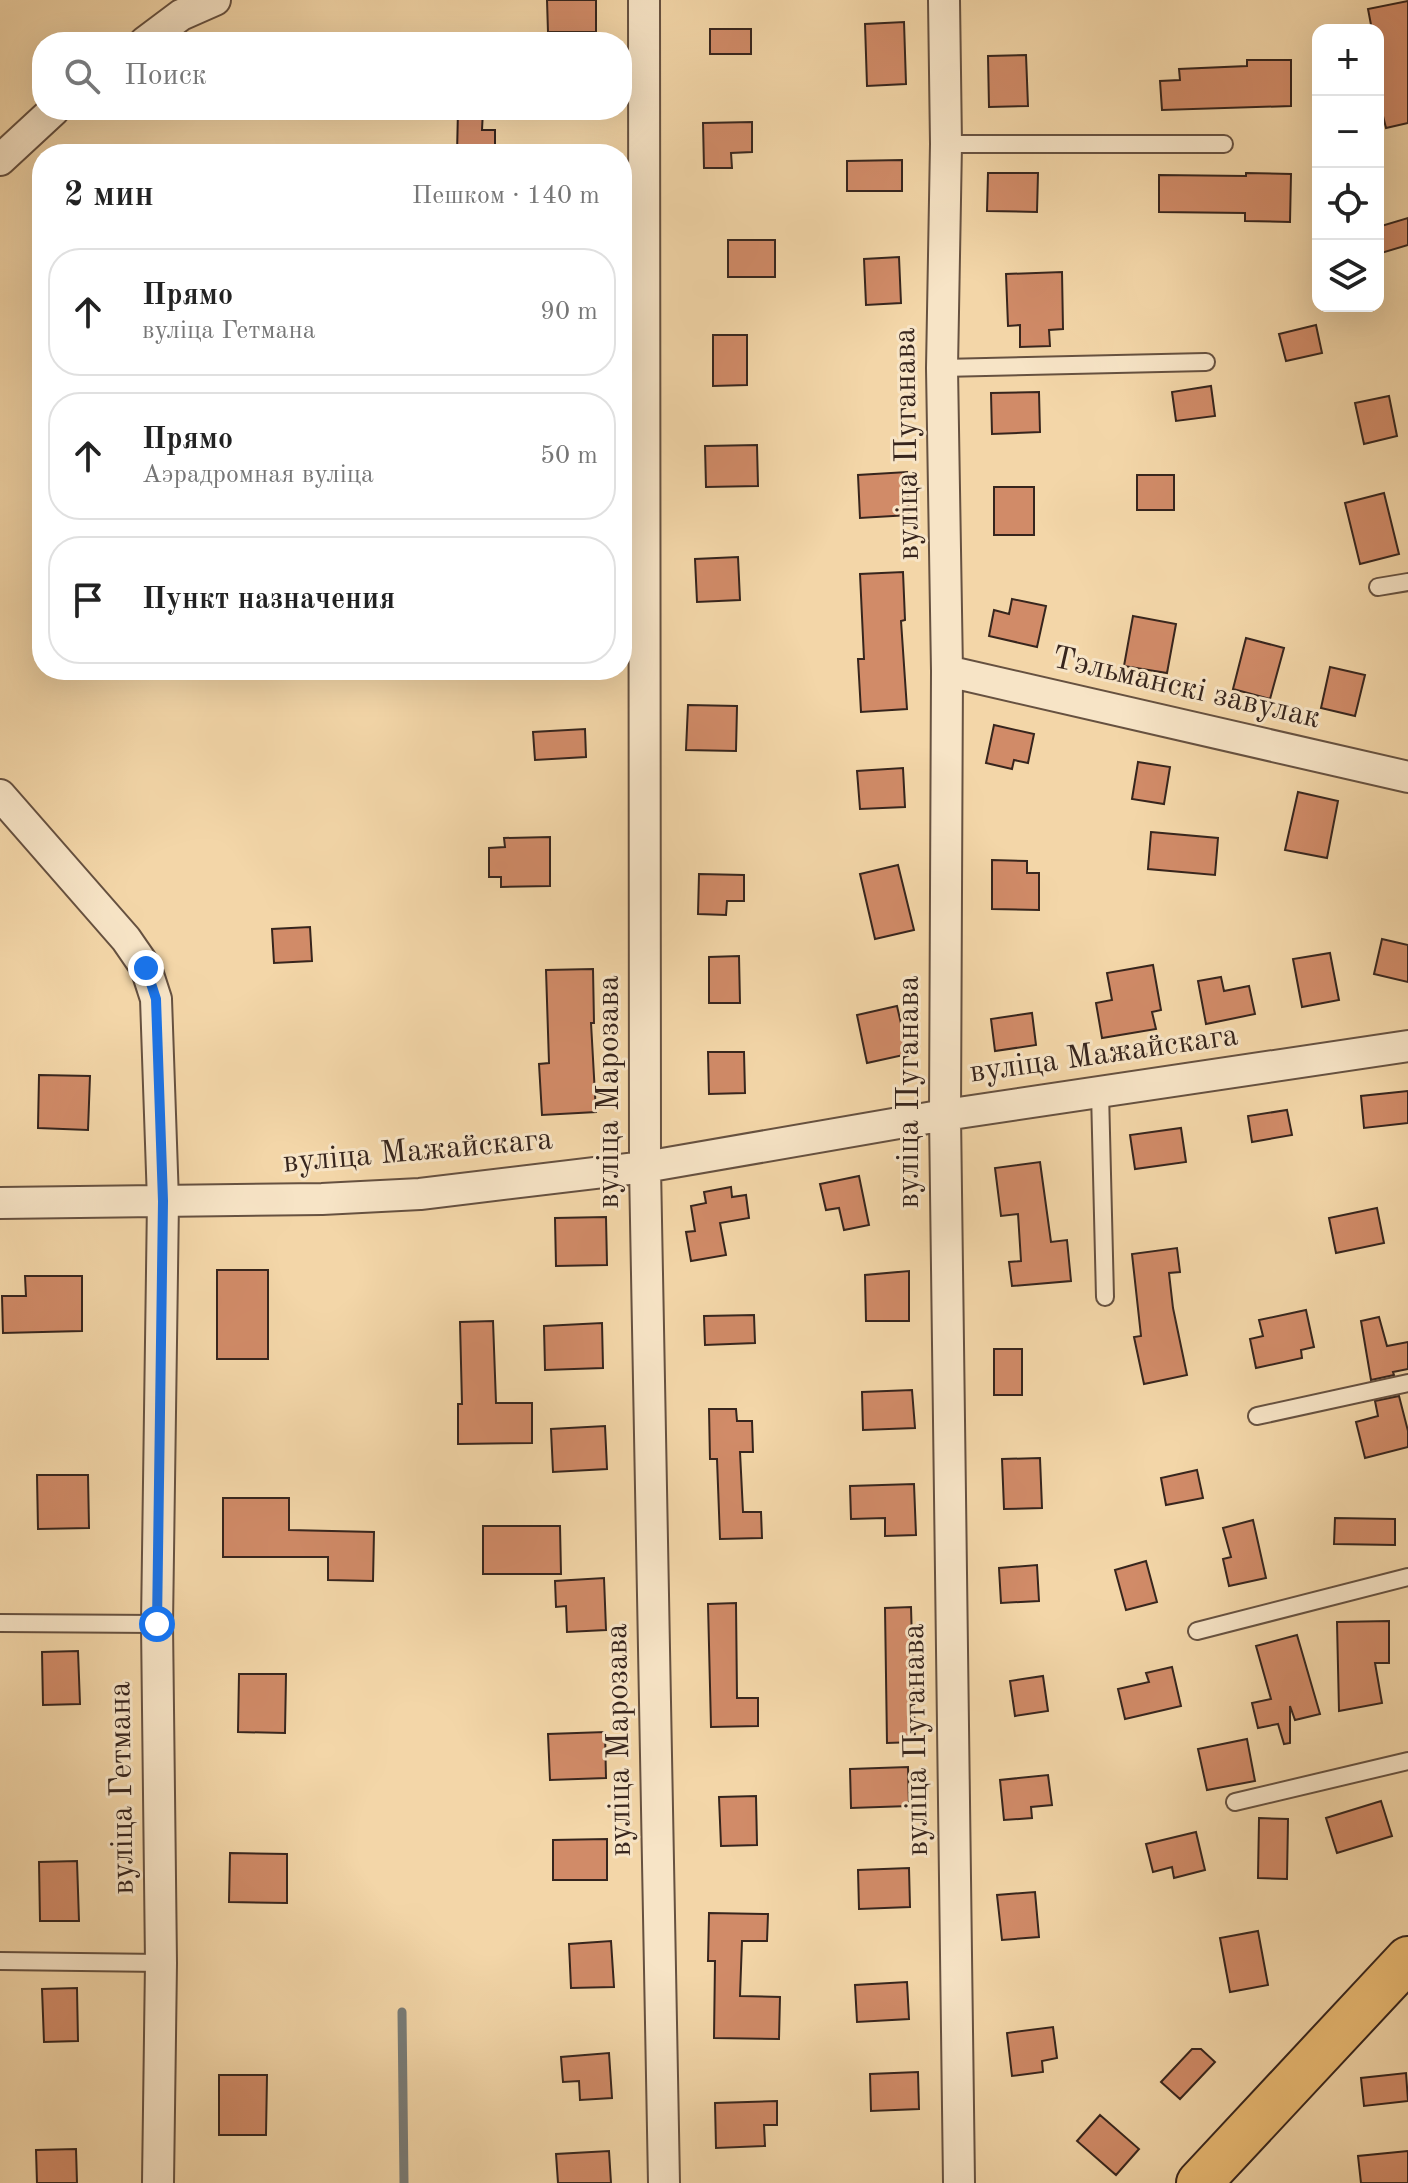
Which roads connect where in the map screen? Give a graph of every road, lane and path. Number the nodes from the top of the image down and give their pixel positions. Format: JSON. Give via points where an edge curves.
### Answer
{"nodes":[{"id":1,"x":215,"y":0,"type":"edge"},
{"id":2,"x":644,"y":0,"type":"edge"},
{"id":3,"x":944,"y":0,"type":"edge"},
{"id":4,"x":181,"y":8,"type":"edge"},
{"id":5,"x":156,"y":32,"type":"edge"},
{"id":6,"x":43,"y":120,"type":"edge"},
{"id":7,"x":946,"y":144,"type":"junction"},
{"id":8,"x":1224,"y":144,"type":"dead end"},
{"id":9,"x":0,"y":160,"type":"edge"},
{"id":10,"x":1206,"y":362,"type":"dead end"},
{"id":11,"x":942,"y":368,"type":"junction"},
{"id":12,"x":1408,"y":582,"type":"edge"},
{"id":13,"x":1378,"y":587,"type":"dead end"},
{"id":14,"x":947,"y":671,"type":"junction"},
{"id":15,"x":1408,"y":777,"type":"edge"},
{"id":16,"x":0,"y":795,"type":"edge"},
{"id":17,"x":1408,"y":1046,"type":"edge"},
{"id":18,"x":1100,"y":1092,"type":"junction"},
{"id":19,"x":945,"y":1115,"type":"junction"},
{"id":20,"x":645,"y":1167,"type":"junction"},
{"id":21,"x":163,"y":1201,"type":"junction"},
{"id":22,"x":0,"y":1203,"type":"edge"},
{"id":23,"x":1105,"y":1297,"type":"dead end"},
{"id":24,"x":1408,"y":1383,"type":"edge"},
{"id":25,"x":1257,"y":1416,"type":"dead end"},
{"id":26,"x":1408,"y":1577,"type":"edge"},
{"id":27,"x":0,"y":1623,"type":"edge"},
{"id":28,"x":157,"y":1624,"type":"junction"},
{"id":29,"x":1197,"y":1631,"type":"dead end"},
{"id":30,"x":1408,"y":1761,"type":"edge"},
{"id":31,"x":1235,"y":1802,"type":"dead end"},
{"id":32,"x":1408,"y":1959,"type":"edge"},
{"id":33,"x":0,"y":1961,"type":"edge"},
{"id":34,"x":161,"y":1963,"type":"junction"},
{"id":35,"x":158,"y":2183,"type":"edge"},
{"id":36,"x":664,"y":2183,"type":"edge"},
{"id":37,"x":959,"y":2183,"type":"edge"},
{"id":38,"x":1199,"y":2183,"type":"edge"}],
"edges":[{"from":1,"to":4,"type":"street"},
{"from":2,"to":20,"type":"street","name":"вуліца Марозава"},
{"from":3,"to":7,"type":"street","name":"вуліца Пуганава"},
{"from":4,"to":5,"type":"street"},
{"from":6,"to":9,"type":"street"},
{"from":7,"to":8,"type":"lane"},
{"from":7,"to":11,"type":"street","name":"вуліца Пуганава"},
{"from":10,"to":11,"type":"lane"},
{"from":11,"to":14,"type":"street","name":"вуліца Пуганава"},
{"from":12,"to":13,"type":"lane"},
{"from":14,"to":15,"type":"street","name":"Тэльманскі завулак"},
{"from":14,"to":19,"type":"street","name":"вуліца Пуганава"},
{"from":16,"to":21,"type":"street","name":"вуліца Гетмана","via":[[146,968],[156,999]]},
{"from":17,"to":18,"type":"street","name":"вуліца Мажайскага"},
{"from":18,"to":19,"type":"street","name":"вуліца Мажайскага"},
{"from":18,"to":23,"type":"lane"},
{"from":19,"to":20,"type":"street","name":"вуліца Мажайскага"},
{"from":19,"to":37,"type":"street","name":"вуліца Пуганава"},
{"from":20,"to":21,"type":"street","name":"вуліца Мажайскага","via":[[420,1194]]},
{"from":20,"to":36,"type":"street","name":"вуліца Марозава"},
{"from":21,"to":22,"type":"street","name":"вуліца Мажайскага"},
{"from":21,"to":28,"type":"street","name":"вуліца Гетмана"},
{"from":24,"to":25,"type":"lane"},
{"from":26,"to":29,"type":"lane"},
{"from":27,"to":28,"type":"lane"},
{"from":28,"to":34,"type":"street","name":"вуліца Гетмана"},
{"from":30,"to":31,"type":"lane"},
{"from":32,"to":38,"type":"main road"},
{"from":33,"to":34,"type":"lane"},
{"from":34,"to":35,"type":"street","name":"вуліца Гетмана"}]}
